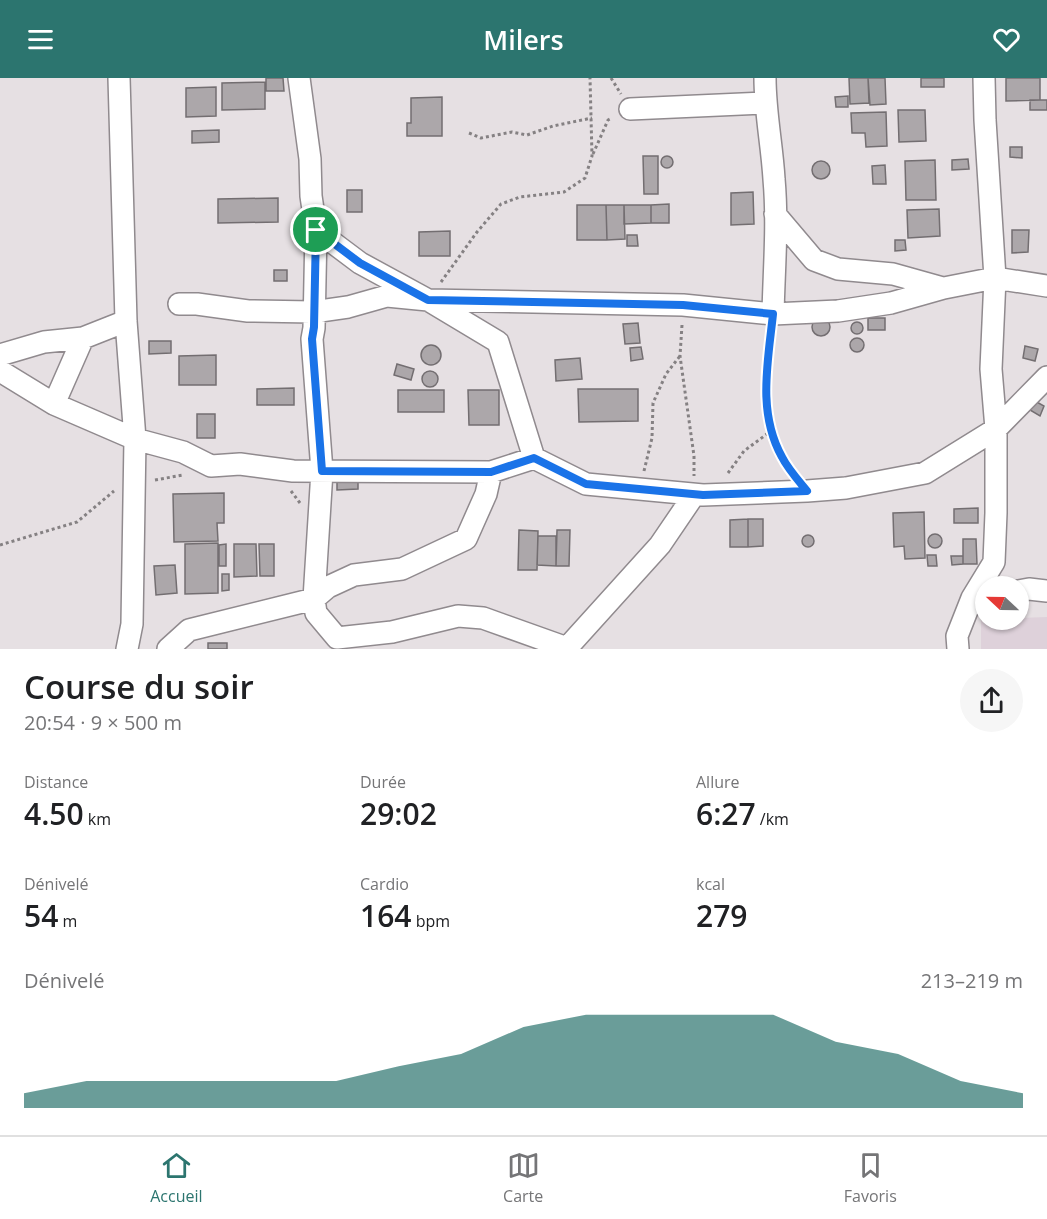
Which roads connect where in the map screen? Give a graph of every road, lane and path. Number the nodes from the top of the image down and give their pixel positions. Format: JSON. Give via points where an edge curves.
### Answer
{"nodes":[{"id":1,"x":119,"y":78,"type":"edge"},
{"id":2,"x":299,"y":78,"type":"edge"},
{"id":3,"x":590,"y":78,"type":"edge"},
{"id":4,"x":765,"y":78,"type":"edge"},
{"id":5,"x":984,"y":78,"type":"edge"},
{"id":6,"x":765,"y":103,"type":"junction"},
{"id":7,"x":630,"y":109,"type":"dead end"},
{"id":8,"x":592,"y":118,"type":"junction"},
{"id":9,"x":469,"y":134,"type":"dead end"},
{"id":10,"x":775,"y":214,"type":"junction"},
{"id":11,"x":316,"y":230,"type":"junction"},
{"id":12,"x":995,"y":278,"type":"junction"},
{"id":13,"x":1047,"y":286,"type":"edge"},
{"id":14,"x":944,"y":288,"type":"junction"},
{"id":15,"x":428,"y":300,"type":"junction"},
{"id":16,"x":179,"y":304,"type":"dead end"},
{"id":17,"x":683,"y":305,"type":"junction"},
{"id":18,"x":313,"y":312,"type":"junction"},
{"id":19,"x":773,"y":314,"type":"junction"},
{"id":20,"x":126,"y":321,"type":"junction"},
{"id":21,"x":83,"y":338,"type":"junction"},
{"id":22,"x":0,"y":355,"type":"edge"},
{"id":23,"x":680,"y":356,"type":"junction"},
{"id":24,"x":0,"y":371,"type":"edge"},
{"id":25,"x":1047,"y":377,"type":"edge"},
{"id":26,"x":54,"y":404,"type":"junction"},
{"id":27,"x":996,"y":429,"type":"junction"},
{"id":28,"x":771,"y":431,"type":"junction"},
{"id":29,"x":135,"y":439,"type":"junction"},
{"id":30,"x":534,"y":458,"type":"junction"},
{"id":31,"x":211,"y":466,"type":"junction"},
{"id":32,"x":322,"y":471,"type":"junction"},
{"id":33,"x":491,"y":472,"type":"junction"},
{"id":34,"x":135,"y":483,"type":"junction"},
{"id":35,"x":289,"y":489,"type":"dead end"},
{"id":36,"x":640,"y":489,"type":"junction"},
{"id":37,"x":807,"y":491,"type":"junction"},
{"id":38,"x":704,"y":495,"type":"junction"},
{"id":39,"x":319,"y":532,"type":"junction"},
{"id":40,"x":0,"y":545,"type":"edge"},
{"id":41,"x":988,"y":576,"type":"edge"},
{"id":42,"x":1029,"y":590,"type":"edge"},
{"id":43,"x":1047,"y":591,"type":"edge"},
{"id":44,"x":314,"y":599,"type":"junction"},
{"id":45,"x":975,"y":604,"type":"edge"},
{"id":46,"x":132,"y":624,"type":"junction"},
{"id":47,"x":111,"y":649,"type":"edge"},
{"id":48,"x":127,"y":649,"type":"edge"},
{"id":49,"x":168,"y":649,"type":"edge"},
{"id":50,"x":567,"y":649,"type":"edge"},
{"id":51,"x":958,"y":649,"type":"edge"}],
"edges":[{"from":1,"to":20,"type":"street"},
{"from":2,"to":11,"type":"street"},
{"from":3,"to":8,"type":"path"},
{"from":4,"to":6,"type":"street"},
{"from":5,"to":12,"type":"street"},
{"from":6,"to":7,"type":"street"},
{"from":6,"to":10,"type":"street"},
{"from":8,"to":9,"type":"path","via":[[527,135],[512,132],[481,138]]},
{"from":8,"to":15,"type":"path","via":[[592,156],[585,178],[564,192],[520,197],[501,204]]},
{"from":10,"to":14,"type":"street","via":[[814,260],[838,269],[893,274]]},
{"from":10,"to":19,"type":"street"},
{"from":11,"to":15,"type":"street","via":[[360,263]]},
{"from":11,"to":18,"type":"street"},
{"from":12,"to":13,"type":"street"},
{"from":12,"to":14,"type":"street"},
{"from":12,"to":27,"type":"street","via":[[991,369]]},
{"from":14,"to":19,"type":"street","via":[[891,303],[838,311]]},
{"from":15,"to":17,"type":"street"},
{"from":15,"to":18,"type":"street","via":[[387,296]]},
{"from":15,"to":30,"type":"street","via":[[498,342]]},
{"from":16,"to":18,"type":"street"},
{"from":17,"to":19,"type":"street"},
{"from":17,"to":23,"type":"path"},
{"from":18,"to":32,"type":"street"},
{"from":19,"to":28,"type":"path","via":[[765,390]]},
{"from":20,"to":21,"type":"street"},
{"from":20,"to":29,"type":"street"},
{"from":21,"to":22,"type":"street","via":[[44,342]]},
{"from":21,"to":26,"type":"street"},
{"from":23,"to":36,"type":"path","via":[[666,374],[653,403],[652,438]]},
{"from":23,"to":38,"type":"path","via":[[694,456]]},
{"from":24,"to":26,"type":"street"},
{"from":25,"to":27,"type":"street"},
{"from":26,"to":29,"type":"street"},
{"from":27,"to":37,"type":"street","via":[[925,473]]},
{"from":27,"to":41,"type":"street","via":[[994,562]]},
{"from":28,"to":37,"type":"path","via":[[783,459]]},
{"from":28,"to":38,"type":"path","via":[[744,451]]},
{"from":29,"to":31,"type":"street","via":[[183,452]]},
{"from":29,"to":34,"type":"street"},
{"from":30,"to":33,"type":"street"},
{"from":30,"to":36,"type":"street","via":[[586,484]]},
{"from":31,"to":32,"type":"street","via":[[240,464]]},
{"from":31,"to":34,"type":"path","via":[[173,478]]},
{"from":32,"to":33,"type":"street"},
{"from":32,"to":39,"type":"street"},
{"from":33,"to":44,"type":"street","via":[[486,494],[466,539],[402,569],[354,575],[328,586]]},
{"from":34,"to":40,"type":"path","via":[[112,492],[77,522]]},
{"from":34,"to":46,"type":"street"},
{"from":35,"to":39,"type":"path"},
{"from":36,"to":38,"type":"street"},
{"from":37,"to":38,"type":"street"},
{"from":38,"to":50,"type":"street"},
{"from":39,"to":44,"type":"street"},
{"from":42,"to":43,"type":"street"},
{"from":44,"to":49,"type":"street","via":[[189,630]]},
{"from":44,"to":50,"type":"street","via":[[316,613],[337,638],[392,632],[458,616],[483,618]]},
{"from":45,"to":51,"type":"street","via":[[957,636]]},
{"from":46,"to":47,"type":"street","via":[[123,641]]},
{"from":46,"to":48,"type":"street"}]}
